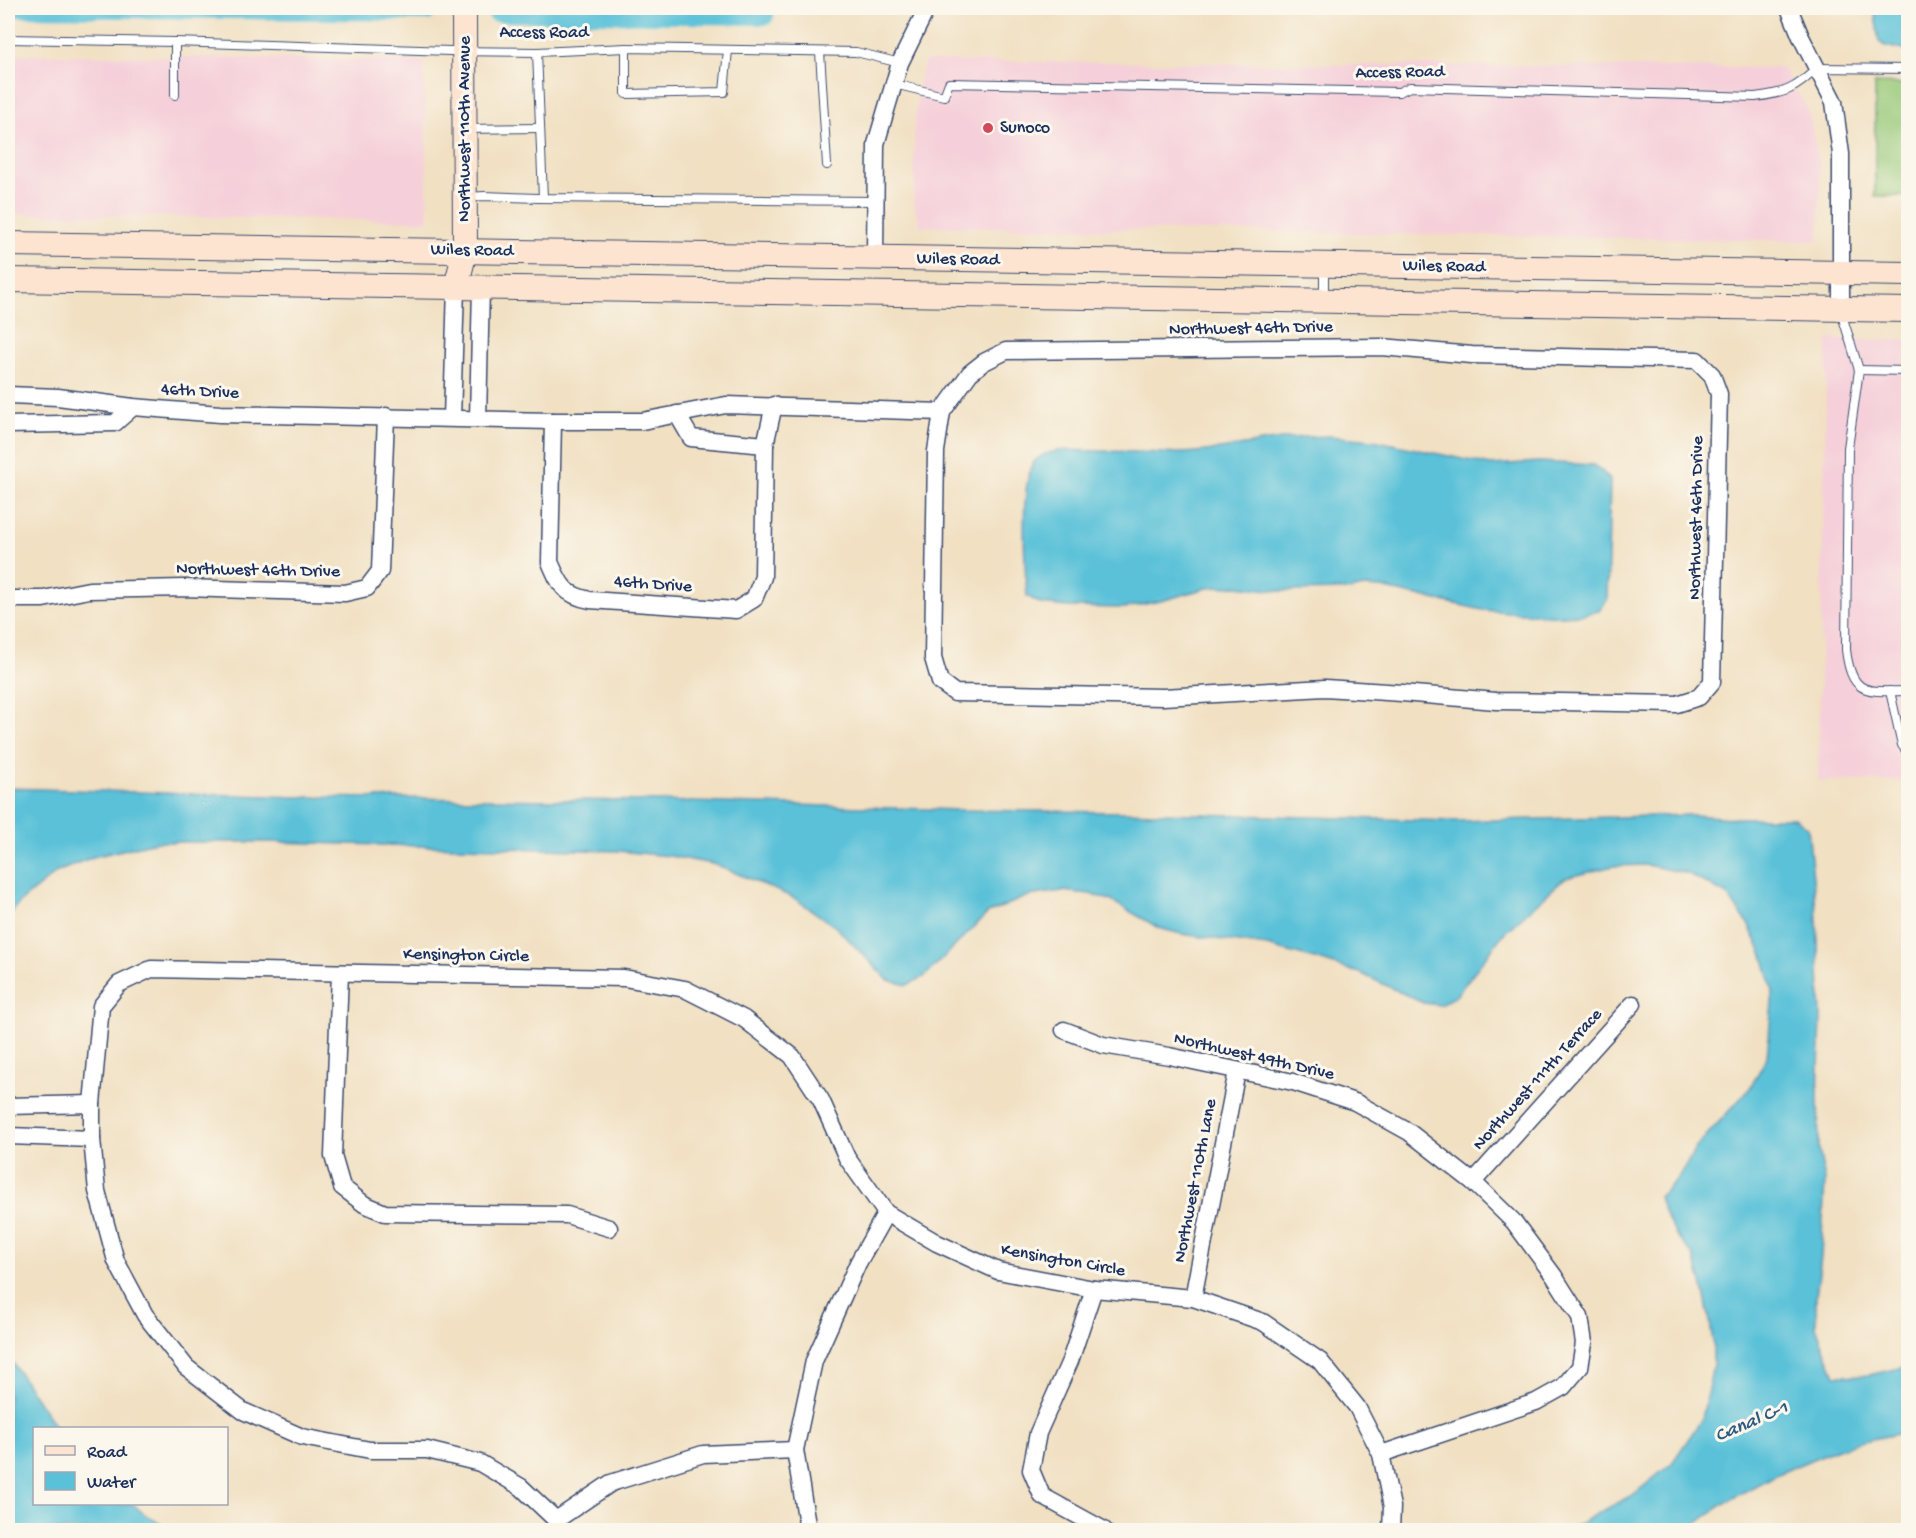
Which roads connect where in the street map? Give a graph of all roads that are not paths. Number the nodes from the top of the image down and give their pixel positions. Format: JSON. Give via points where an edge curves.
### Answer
{"nodes":[{"id":1,"x":464,"y":8,"type":"edge"},
{"id":2,"x":927,"y":8,"type":"edge"},
{"id":3,"x":1789,"y":8,"type":"edge"},
{"id":4,"x":8,"y":39,"type":"edge"},
{"id":5,"x":175,"y":42,"type":"junction"},
{"id":6,"x":626,"y":48,"type":"junction"},
{"id":7,"x":465,"y":50,"type":"junction"},
{"id":8,"x":728,"y":50,"type":"junction"},
{"id":9,"x":537,"y":52,"type":"junction"},
{"id":10,"x":820,"y":52,"type":"junction"},
{"id":11,"x":900,"y":63,"type":"junction"},
{"id":12,"x":1817,"y":68,"type":"junction"},
{"id":13,"x":1908,"y":69,"type":"edge"},
{"id":14,"x":894,"y":84,"type":"junction"},
{"id":15,"x":175,"y":95,"type":"dead end"},
{"id":16,"x":540,"y":128,"type":"junction"},
{"id":17,"x":466,"y":129,"type":"junction"},
{"id":18,"x":827,"y":165,"type":"dead end"},
{"id":19,"x":465,"y":197,"type":"junction"},
{"id":20,"x":543,"y":198,"type":"junction"},
{"id":21,"x":875,"y":201,"type":"junction"},
{"id":22,"x":8,"y":244,"type":"edge"},
{"id":23,"x":465,"y":251,"type":"junction"},
{"id":24,"x":875,"y":258,"type":"junction"},
{"id":25,"x":1324,"y":265,"type":"junction"},
{"id":26,"x":1840,"y":273,"type":"junction"},
{"id":27,"x":1908,"y":274,"type":"edge"},
{"id":28,"x":8,"y":280,"type":"edge"},
{"id":29,"x":456,"y":287,"type":"junction"},
{"id":30,"x":481,"y":287,"type":"junction"},
{"id":31,"x":831,"y":293,"type":"junction"},
{"id":32,"x":1324,"y":301,"type":"junction"},
{"id":33,"x":1840,"y":309,"type":"junction"},
{"id":34,"x":1908,"y":310,"type":"edge"},
{"id":35,"x":1859,"y":370,"type":"junction"},
{"id":36,"x":1908,"y":371,"type":"edge"},
{"id":37,"x":8,"y":394,"type":"edge"},
{"id":38,"x":774,"y":405,"type":"junction"},
{"id":39,"x":133,"y":407,"type":"junction"},
{"id":40,"x":942,"y":412,"type":"junction"},
{"id":41,"x":677,"y":414,"type":"junction"},
{"id":42,"x":387,"y":416,"type":"junction"},
{"id":43,"x":452,"y":418,"type":"junction"},
{"id":44,"x":478,"y":418,"type":"junction"},
{"id":45,"x":553,"y":421,"type":"junction"},
{"id":46,"x":8,"y":425,"type":"edge"},
{"id":47,"x":765,"y":444,"type":"junction"},
{"id":48,"x":8,"y":599,"type":"edge"},
{"id":49,"x":1890,"y":691,"type":"junction"},
{"id":50,"x":1908,"y":691,"type":"edge"},
{"id":51,"x":1908,"y":753,"type":"edge"},
{"id":52,"x":340,"y":973,"type":"junction"},
{"id":53,"x":1632,"y":1004,"type":"dead end"},
{"id":54,"x":1064,"y":1030,"type":"dead end"},
{"id":55,"x":1237,"y":1071,"type":"junction"},
{"id":56,"x":92,"y":1104,"type":"junction"},
{"id":57,"x":8,"y":1106,"type":"edge"},
{"id":58,"x":8,"y":1136,"type":"edge"},
{"id":59,"x":92,"y":1139,"type":"junction"},
{"id":60,"x":1473,"y":1182,"type":"junction"},
{"id":61,"x":886,"y":1213,"type":"junction"},
{"id":62,"x":609,"y":1228,"type":"dead end"},
{"id":63,"x":1094,"y":1289,"type":"junction"},
{"id":64,"x":1193,"y":1298,"type":"junction"},
{"id":65,"x":795,"y":1450,"type":"junction"},
{"id":66,"x":1381,"y":1454,"type":"junction"},
{"id":67,"x":557,"y":1525,"type":"edge"},
{"id":68,"x":808,"y":1530,"type":"edge"},
{"id":69,"x":1104,"y":1530,"type":"edge"},
{"id":70,"x":1391,"y":1530,"type":"edge"}],
"edges":[{"from":1,"to":7,"type":"main road","name":"Northwest 110th Avenue"},
{"from":2,"to":11,"type":"street"},
{"from":3,"to":12,"type":"street"},
{"from":4,"to":5,"type":"lane","name":"Access Road"},
{"from":5,"to":7,"type":"lane","name":"Access Road"},
{"from":5,"to":15,"type":"lane"},
{"from":6,"to":8,"type":"lane","name":"Access Road"},
{"from":6,"to":8,"type":"lane","via":[[626,94],[724,92]]},
{"from":6,"to":9,"type":"lane","name":"Access Road"},
{"from":7,"to":9,"type":"lane","name":"Access Road"},
{"from":7,"to":17,"type":"main road","name":"Northwest 110th Avenue"},
{"from":8,"to":10,"type":"lane","name":"Access Road"},
{"from":9,"to":16,"type":"lane"},
{"from":10,"to":11,"type":"lane","name":"Access Road","via":[[856,52]]},
{"from":10,"to":18,"type":"lane"},
{"from":11,"to":14,"type":"street"},
{"from":12,"to":13,"type":"lane"},
{"from":12,"to":14,"type":"lane","name":"Access Road","via":[[1801,84],[1755,97],[1410,87],[1399,92],[949,83],[945,96]]},
{"from":12,"to":26,"type":"street","via":[[1834,102],[1841,154]]},
{"from":14,"to":21,"type":"street","via":[[876,144]]},
{"from":16,"to":17,"type":"lane"},
{"from":16,"to":20,"type":"lane"},
{"from":17,"to":19,"type":"main road","name":"Northwest 110th Avenue"},
{"from":19,"to":20,"type":"lane"},
{"from":19,"to":23,"type":"main road","name":"Northwest 110th Avenue"},
{"from":20,"to":21,"type":"lane"},
{"from":21,"to":24,"type":"street"},
{"from":22,"to":23,"type":"main road","name":"Wiles Road"},
{"from":23,"to":24,"type":"main road","name":"Wiles Road"},
{"from":23,"to":29,"type":"main road","name":"Northwest 110th Avenue"},
{"from":23,"to":30,"type":"main road","name":"Northwest 110th Avenue"},
{"from":24,"to":25,"type":"main road","name":"Wiles Road"},
{"from":24,"to":31,"type":"main road","via":[[854,280]]},
{"from":25,"to":26,"type":"main road","name":"Wiles Road"},
{"from":25,"to":32,"type":"lane"},
{"from":26,"to":27,"type":"main road","name":"Wiles Road"},
{"from":26,"to":33,"type":"street"},
{"from":28,"to":29,"type":"main road","name":"Wiles Road"},
{"from":29,"to":30,"type":"main road","name":"Wiles Road"},
{"from":29,"to":43,"type":"street"},
{"from":30,"to":31,"type":"main road","name":"Wiles Road"},
{"from":30,"to":44,"type":"street"},
{"from":31,"to":32,"type":"main road","name":"Wiles Road"},
{"from":32,"to":33,"type":"main road","name":"Wiles Road"},
{"from":33,"to":34,"type":"main road","name":"Wiles Road"},
{"from":33,"to":35,"type":"lane"},
{"from":35,"to":36,"type":"lane"},
{"from":35,"to":49,"type":"lane","via":[[1848,448],[1846,650],[1849,673],[1857,684],[1876,692]]},
{"from":37,"to":39,"type":"street","name":"46th Drive"},
{"from":38,"to":40,"type":"street","name":"46th Drive"},
{"from":38,"to":41,"type":"street","name":"46th Drive","via":[[726,405]]},
{"from":38,"to":47,"type":"street","name":"46th Drive"},
{"from":39,"to":42,"type":"street","name":"46th Drive","via":[[220,414]]},
{"from":39,"to":46,"type":"street","via":[[115,423]]},
{"from":40,"to":40,"type":"street","name":"Northwest 46th Drive","via":[[936,451],[933,658],[940,682],[955,693],[1163,697],[1325,688],[1496,701],[1677,704],[1699,697],[1712,682],[1719,394],[1712,375],[1697,360],[1472,356],[1382,347],[1006,351],[970,373]]},
{"from":41,"to":45,"type":"street","name":"46th Drive","via":[[642,421]]},
{"from":41,"to":47,"type":"street","via":[[691,438]]},
{"from":42,"to":43,"type":"street","name":"46th Drive"},
{"from":42,"to":48,"type":"street","name":"Northwest 46th Drive","via":[[380,571],[367,588],[345,593],[185,588],[89,590],[43,599]]},
{"from":43,"to":44,"type":"street","name":"46th Drive"},
{"from":44,"to":45,"type":"street","name":"46th Drive"},
{"from":45,"to":47,"type":"street","name":"46th Drive","via":[[550,562],[559,584],[575,597],[590,600],[736,610],[754,599],[763,578]]},
{"from":49,"to":50,"type":"lane"},
{"from":49,"to":51,"type":"lane","via":[[1902,745]]},
{"from":52,"to":56,"type":"street","name":"Kensington Circle","via":[[151,969],[118,984],[101,1006]]},
{"from":52,"to":61,"type":"street","name":"Kensington Circle","via":[[624,978],[685,989],[744,1019],[792,1056],[821,1100],[847,1158]]},
{"from":52,"to":62,"type":"street","via":[[333,1156],[342,1186],[364,1204],[386,1213],[567,1215]]},
{"from":53,"to":60,"type":"street","name":"Northwest 111th Terrace"},
{"from":54,"to":55,"type":"street","name":"Northwest 49th Drive","via":[[1103,1045]]},
{"from":55,"to":60,"type":"street","name":"Northwest 49th Drive","via":[[1293,1082],[1355,1102],[1409,1132]]},
{"from":55,"to":64,"type":"street","name":"Northwest 110th Lane"},
{"from":56,"to":57,"type":"street"},
{"from":56,"to":59,"type":"street","name":"Kensington Circle"},
{"from":58,"to":59,"type":"street"},
{"from":59,"to":67,"type":"street","name":"Kensington Circle","via":[[97,1191],[116,1261],[145,1315],[186,1367],[243,1411],[302,1437],[370,1450],[427,1450],[480,1463],[521,1487]]},
{"from":60,"to":66,"type":"street","name":"Northwest 49th Drive","via":[[1515,1222],[1580,1317],[1584,1343],[1580,1367],[1563,1387],[1536,1402]]},
{"from":61,"to":63,"type":"street","name":"Kensington Circle","via":[[937,1243],[998,1271]]},
{"from":61,"to":65,"type":"street","via":[[858,1263],[814,1361]]},
{"from":63,"to":64,"type":"street","name":"Kensington Circle"},
{"from":63,"to":69,"type":"street","via":[[1070,1361],[1038,1433],[1031,1470],[1042,1496]]},
{"from":64,"to":66,"type":"street","name":"Kensington Circle","via":[[1263,1322],[1320,1361],[1357,1407]]},
{"from":65,"to":67,"type":"street","via":[[703,1454],[611,1483]]},
{"from":65,"to":68,"type":"street"},
{"from":66,"to":70,"type":"street","name":"Kensington Circle","via":[[1392,1507]]}]}
